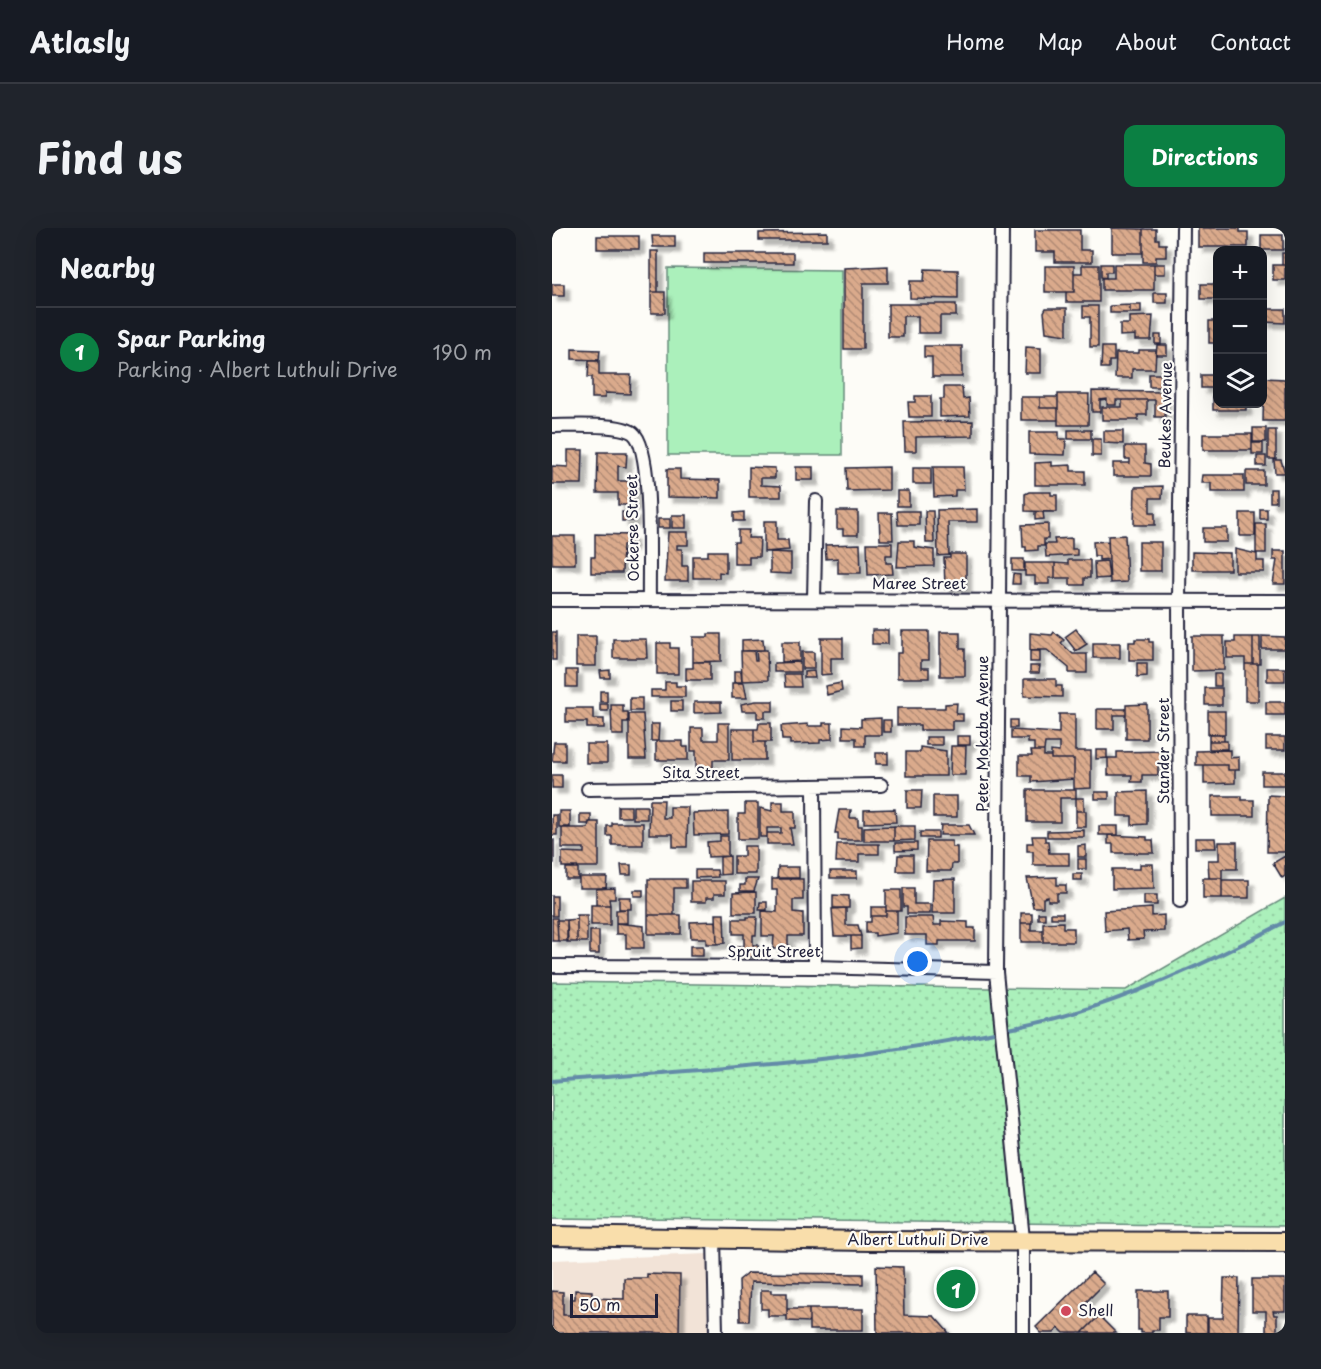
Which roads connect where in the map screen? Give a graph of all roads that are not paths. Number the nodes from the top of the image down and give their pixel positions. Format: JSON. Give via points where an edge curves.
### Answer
{"nodes":[{"id":1,"x":1002,"y":228,"type":"edge"},
{"id":2,"x":1183,"y":228,"type":"edge"},
{"id":3,"x":552,"y":426,"type":"edge"},
{"id":4,"x":816,"y":501,"type":"dead end"},
{"id":5,"x":649,"y":599,"type":"junction"},
{"id":6,"x":814,"y":599,"type":"junction"},
{"id":7,"x":552,"y":600,"type":"edge"},
{"id":8,"x":998,"y":600,"type":"junction"},
{"id":9,"x":1285,"y":601,"type":"edge"},
{"id":10,"x":1179,"y":602,"type":"junction"},
{"id":11,"x":880,"y":786,"type":"dead end"},
{"id":12,"x":814,"y":787,"type":"junction"},
{"id":13,"x":588,"y":789,"type":"dead end"},
{"id":14,"x":1180,"y":901,"type":"dead end"},
{"id":15,"x":552,"y":966,"type":"edge"},
{"id":16,"x":815,"y":967,"type":"junction"},
{"id":17,"x":996,"y":972,"type":"junction"},
{"id":18,"x":552,"y":1236,"type":"edge"},
{"id":19,"x":714,"y":1237,"type":"junction"},
{"id":20,"x":1023,"y":1239,"type":"junction"},
{"id":21,"x":1285,"y":1242,"type":"edge"},
{"id":22,"x":716,"y":1333,"type":"edge"},
{"id":23,"x":1023,"y":1333,"type":"edge"}],
"edges":[{"from":1,"to":8,"type":"street","name":"Peter Mokaba Avenue"},
{"from":2,"to":10,"type":"street","name":"Beukes Avenue"},
{"from":3,"to":5,"type":"street","name":"Ockerse Street","via":[[618,428],[634,434],[640,442],[647,472]]},
{"from":4,"to":6,"type":"street"},
{"from":5,"to":6,"type":"street","name":"Maree Street"},
{"from":5,"to":7,"type":"street","name":"Maree Street"},
{"from":6,"to":8,"type":"street","name":"Maree Street"},
{"from":8,"to":10,"type":"street","name":"Maree Street"},
{"from":8,"to":17,"type":"street","name":"Peter Mokaba Avenue"},
{"from":9,"to":10,"type":"street","name":"Maree Street"},
{"from":10,"to":14,"type":"street","name":"Stander Street"},
{"from":11,"to":12,"type":"street","name":"Sita Street"},
{"from":12,"to":13,"type":"street","name":"Sita Street"},
{"from":12,"to":16,"type":"street"},
{"from":15,"to":16,"type":"street","name":"Spruit Street"},
{"from":16,"to":17,"type":"street","name":"Spruit Street"},
{"from":17,"to":20,"type":"street","name":"Peter Mokaba Avenue"},
{"from":18,"to":19,"type":"main road","name":"Albert Luthuli Drive"},
{"from":19,"to":20,"type":"main road","name":"Albert Luthuli Drive"},
{"from":19,"to":22,"type":"street"},
{"from":20,"to":21,"type":"main road","name":"Albert Luthuli Drive"},
{"from":20,"to":23,"type":"street","name":"Peter Mokaba Avenue"}]}
